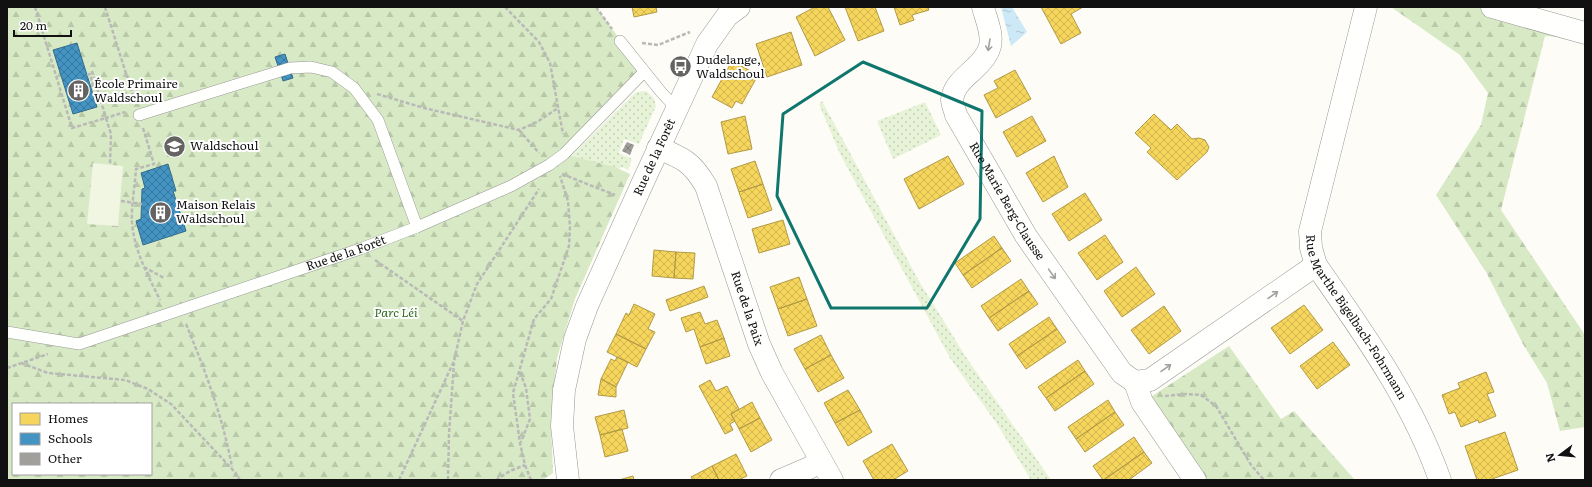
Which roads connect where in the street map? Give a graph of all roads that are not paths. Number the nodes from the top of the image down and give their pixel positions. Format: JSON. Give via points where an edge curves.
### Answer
{"nodes":[{"id":1,"x":740,"y":7,"type":"edge"},
{"id":2,"x":983,"y":7,"type":"edge"},
{"id":3,"x":1366,"y":7,"type":"edge"},
{"id":4,"x":1492,"y":7,"type":"edge"},
{"id":5,"x":1585,"y":33,"type":"edge"},
{"id":6,"x":620,"y":41,"type":"road end"},
{"id":7,"x":644,"y":72,"type":"junction"},
{"id":8,"x":676,"y":108,"type":"junction"},
{"id":9,"x":138,"y":112,"type":"road end"},
{"id":10,"x":658,"y":148,"type":"junction"},
{"id":11,"x":417,"y":227,"type":"junction"},
{"id":12,"x":1316,"y":265,"type":"junction"},
{"id":13,"x":7,"y":332,"type":"edge"},
{"id":14,"x":1135,"y":382,"type":"junction"},
{"id":15,"x":822,"y":461,"type":"junction"},
{"id":16,"x":568,"y":480,"type":"edge"},
{"id":17,"x":781,"y":480,"type":"edge"},
{"id":18,"x":832,"y":480,"type":"edge"},
{"id":19,"x":1195,"y":480,"type":"edge"},
{"id":20,"x":1440,"y":480,"type":"edge"}],
"edges":[{"from":1,"to":8,"type":"street","via":[[727,16],[707,44]]},
{"from":2,"to":14,"type":"street","name":"Rue Marie Berg-Clausse","one_way":true,"via":[[990,44],[986,57],[955,88],[952,101],[956,115],[1026,236],[1122,373]]},
{"from":3,"to":12,"type":"street","name":"Rue Marthe Bigelbach-Fohrmann","via":[[1310,231]]},
{"from":4,"to":5,"type":"street"},
{"from":6,"to":7,"type":"lane","name":"Rue de la Forêt"},
{"from":7,"to":8,"type":"lane","name":"Rue de la Forêt"},
{"from":7,"to":11,"type":"lane","name":"Rue de la Forêt","via":[[564,154],[549,165],[511,186]]},
{"from":8,"to":10,"type":"street","name":"Rue de la Forêt"},
{"from":9,"to":11,"type":"lane","via":[[290,68],[312,67],[332,72],[354,88],[378,120]]},
{"from":10,"to":15,"type":"street","name":"Rue de la Paix","via":[[687,161],[698,172],[706,186],[759,344],[772,373]]},
{"from":10,"to":16,"type":"street","name":"Rue de la Forêt","via":[[587,306],[575,339],[564,390],[562,426]]},
{"from":11,"to":13,"type":"lane","name":"Rue de la Forêt","via":[[360,249],[79,344]]},
{"from":14,"to":12,"type":"street","one_way":true,"via":[[1150,380]]},
{"from":12,"to":20,"type":"street","name":"Rue Marthe Bigelbach-Fohrmann","via":[[1384,363],[1430,450]]},
{"from":14,"to":19,"type":"street","via":[[1142,402]]},
{"from":15,"to":17,"type":"street"},
{"from":15,"to":18,"type":"street","name":"Rue de la Paix"}]}
